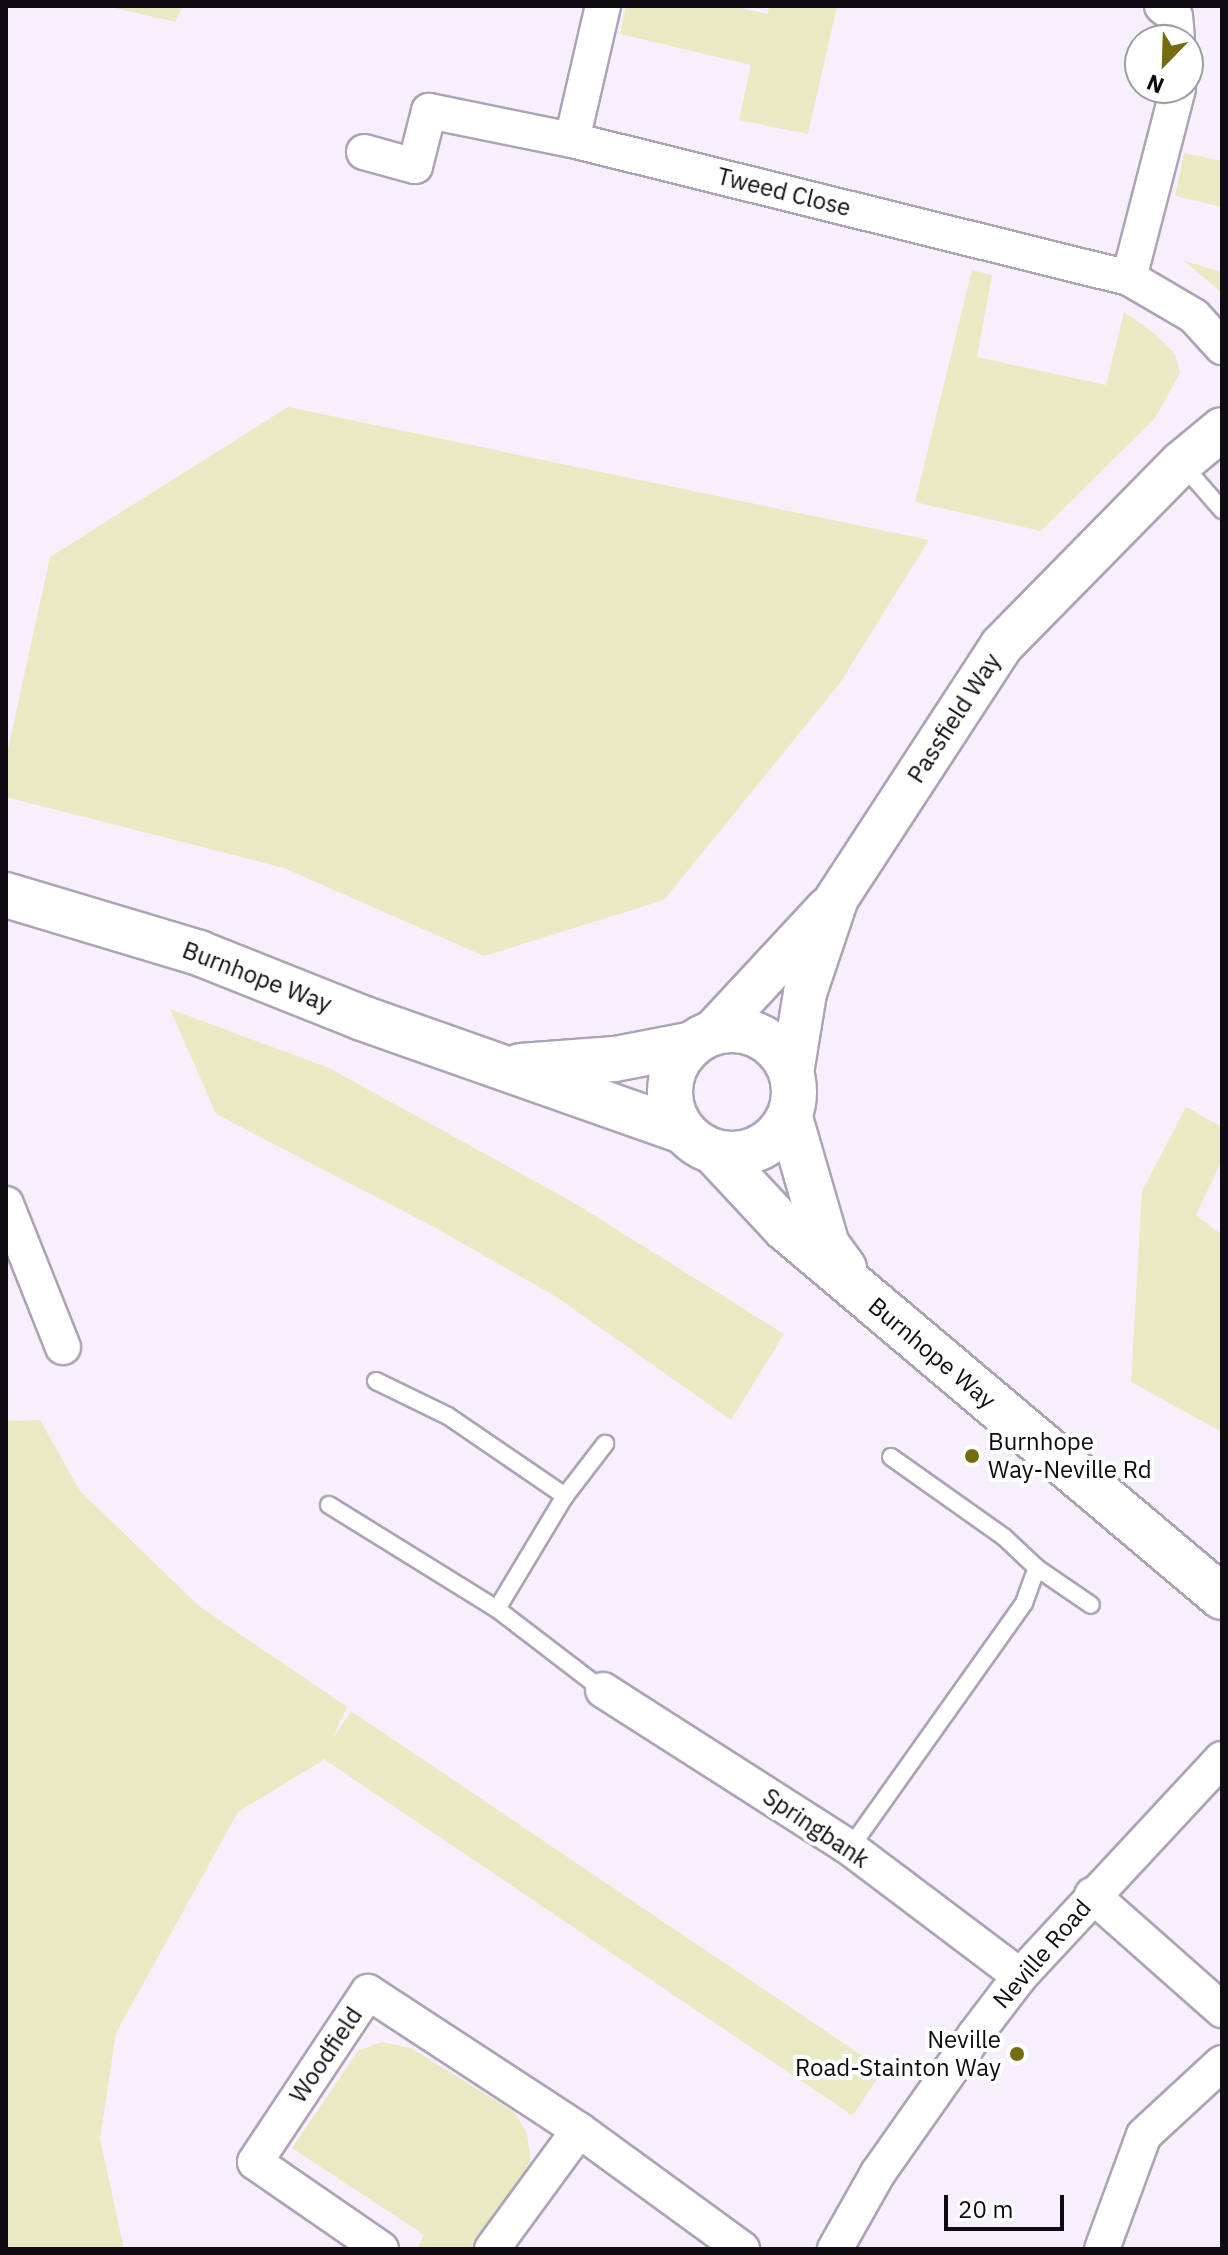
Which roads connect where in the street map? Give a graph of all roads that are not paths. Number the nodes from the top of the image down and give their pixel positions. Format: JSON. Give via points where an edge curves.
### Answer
{"nodes":[{"id":1,"x":603,"y":6,"type":"edge"},
{"id":2,"x":1162,"y":6,"type":"edge"},
{"id":3,"x":1176,"y":24,"type":"edge"},
{"id":4,"x":1174,"y":104,"type":"edge"},
{"id":5,"x":572,"y":140,"type":"junction"},
{"id":6,"x":364,"y":152,"type":"dead end"},
{"id":7,"x":1129,"y":278,"type":"junction"},
{"id":8,"x":1222,"y":347,"type":"edge"},
{"id":9,"x":1222,"y":429,"type":"edge"},
{"id":10,"x":1181,"y":463,"type":"junction"},
{"id":11,"x":1222,"y":510,"type":"edge"},
{"id":12,"x":6,"y":895,"type":"edge"},
{"id":13,"x":837,"y":898,"type":"junction"},
{"id":14,"x":702,"y":1039,"type":"junction"},
{"id":15,"x":506,"y":1067,"type":"junction"},
{"id":16,"x":792,"y":1073,"type":"junction"},
{"id":17,"x":790,"y":1118,"type":"junction"},
{"id":18,"x":699,"y":1142,"type":"junction"},
{"id":19,"x":6,"y":1204,"type":"edge"},
{"id":20,"x":862,"y":1293,"type":"junction"},
{"id":21,"x":63,"y":1347,"type":"dead end"},
{"id":22,"x":376,"y":1381,"type":"dead end"},
{"id":23,"x":605,"y":1444,"type":"dead end"},
{"id":24,"x":891,"y":1457,"type":"dead end"},
{"id":25,"x":565,"y":1496,"type":"junction"},
{"id":26,"x":329,"y":1505,"type":"dead end"},
{"id":27,"x":1037,"y":1568,"type":"junction"},
{"id":28,"x":1222,"y":1597,"type":"edge"},
{"id":29,"x":1091,"y":1605,"type":"dead end"},
{"id":30,"x":497,"y":1609,"type":"junction"},
{"id":31,"x":603,"y":1690,"type":"joint"},
{"id":32,"x":1222,"y":1759,"type":"edge"},
{"id":33,"x":850,"y":1848,"type":"junction"},
{"id":34,"x":1092,"y":1895,"type":"junction"},
{"id":35,"x":1020,"y":1976,"type":"junction"},
{"id":36,"x":1222,"y":2010,"type":"edge"},
{"id":37,"x":1222,"y":2063,"type":"edge"},
{"id":38,"x":579,"y":2130,"type":"junction"},
{"id":39,"x":381,"y":2249,"type":"edge"},
{"id":40,"x":492,"y":2249,"type":"edge"},
{"id":41,"x":742,"y":2249,"type":"edge"},
{"id":42,"x":835,"y":2249,"type":"edge"},
{"id":43,"x":1102,"y":2249,"type":"edge"}],
"edges":[{"from":1,"to":5,"type":"street"},
{"from":2,"to":3,"type":"street","via":[[1175,16]]},
{"from":4,"to":7,"type":"street"},
{"from":5,"to":6,"type":"street","name":"Tweed Close","via":[[429,111],[415,166]]},
{"from":5,"to":7,"type":"street","name":"Tweed Close"},
{"from":7,"to":8,"type":"street","name":"Tweed Close","via":[[1194,316]]},
{"from":9,"to":10,"type":"street","name":"Passfield Way"},
{"from":10,"to":11,"type":"lane"},
{"from":10,"to":13,"type":"street","name":"Passfield Way","via":[[1001,646]]},
{"from":12,"to":15,"type":"main road","name":"Burnhope Way","via":[[199,953],[362,1018]]},
{"from":13,"to":14,"type":"street"},
{"from":13,"to":16,"type":"street","name":"Passfield Way","via":[[805,993]]},
{"from":14,"to":15,"type":"main road","name":"Burnhope Way","via":[[615,1059]]},
{"from":14,"to":16,"type":"main road","via":[[730,1030],[750,1033],[783,1055]]},
{"from":14,"to":18,"type":"main road","via":[[680,1058],[670,1095],[674,1114]]},
{"from":15,"to":18,"type":"main road","name":"Burnhope Way"},
{"from":16,"to":17,"type":"main road","via":[[795,1100]]},
{"from":17,"to":18,"type":"main road","via":[[768,1145],[742,1155]]},
{"from":17,"to":20,"type":"main road","name":"Burnhope Way","via":[[827,1245]]},
{"from":18,"to":20,"type":"main road","name":"Burnhope Way","via":[[785,1228]]},
{"from":19,"to":21,"type":"street"},
{"from":20,"to":28,"type":"main road","name":"Burnhope Way"},
{"from":22,"to":25,"type":"lane","via":[[448,1416]]},
{"from":23,"to":25,"type":"lane"},
{"from":24,"to":27,"type":"lane","via":[[1004,1537]]},
{"from":25,"to":30,"type":"lane"},
{"from":26,"to":30,"type":"lane"},
{"from":27,"to":29,"type":"lane"},
{"from":27,"to":33,"type":"lane","via":[[1024,1603]]},
{"from":30,"to":31,"type":"lane"},
{"from":31,"to":33,"type":"street","name":"Springbank"},
{"from":32,"to":34,"type":"street","name":"Neville Road"},
{"from":33,"to":35,"type":"street","name":"Springbank"},
{"from":34,"to":35,"type":"street","name":"Neville Road"},
{"from":34,"to":36,"type":"street"},
{"from":35,"to":42,"type":"street","name":"Neville Road","via":[[878,2173]]},
{"from":37,"to":43,"type":"street","via":[[1144,2135]]},
{"from":38,"to":39,"type":"street","name":"Woodfield","via":[[368,1992],[255,2162]]},
{"from":38,"to":40,"type":"street"},
{"from":38,"to":41,"type":"street","name":"Woodfield"}]}
